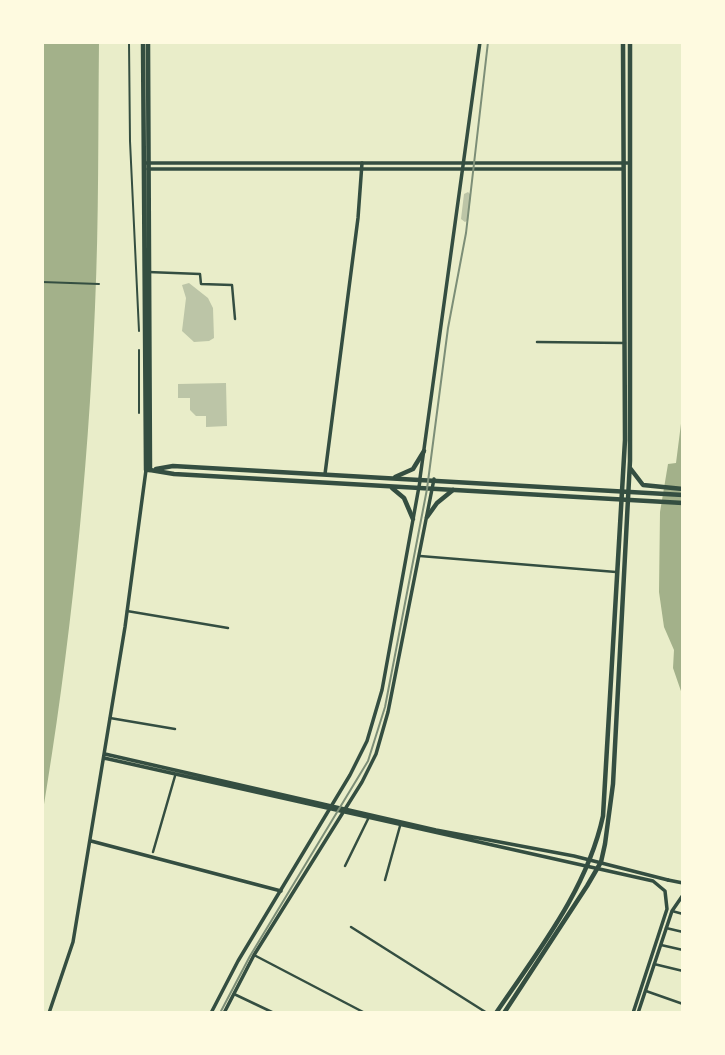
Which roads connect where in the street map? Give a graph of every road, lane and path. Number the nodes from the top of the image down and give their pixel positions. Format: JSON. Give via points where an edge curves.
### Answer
{"nodes":[{"id":1,"x":129,"y":42,"type":"edge"},
{"id":2,"x":146,"y":42,"type":"edge"},
{"id":3,"x":480,"y":42,"type":"edge"},
{"id":4,"x":623,"y":42,"type":"edge"},
{"id":5,"x":630,"y":42,"type":"edge"},
{"id":6,"x":362,"y":163,"type":"junction"},
{"id":7,"x":463,"y":163,"type":"junction"},
{"id":8,"x":145,"y":166,"type":"junction"},
{"id":9,"x":623,"y":166,"type":"junction"},
{"id":10,"x":630,"y":166,"type":"junction"},
{"id":11,"x":362,"y":169,"type":"junction"},
{"id":12,"x":463,"y":170,"type":"junction"},
{"id":13,"x":148,"y":272,"type":"junction"},
{"id":14,"x":42,"y":282,"type":"edge"},
{"id":15,"x":99,"y":284,"type":"dead end"},
{"id":16,"x":235,"y":319,"type":"dead end"},
{"id":17,"x":140,"y":338,"type":"dead end"},
{"id":18,"x":537,"y":342,"type":"dead end"},
{"id":19,"x":625,"y":343,"type":"junction"},
{"id":20,"x":140,"y":345,"type":"dead end"},
{"id":21,"x":139,"y":413,"type":"dead end"},
{"id":22,"x":424,"y":451,"type":"junction"},
{"id":23,"x":630,"y":468,"type":"junction"},
{"id":24,"x":148,"y":470,"type":"junction"},
{"id":25,"x":325,"y":474,"type":"junction"},
{"id":26,"x":396,"y":477,"type":"junction"},
{"id":27,"x":420,"y":478,"type":"junction"},
{"id":28,"x":434,"y":479,"type":"junction"},
{"id":29,"x":392,"y":488,"type":"junction"},
{"id":30,"x":419,"y":489,"type":"junction"},
{"id":31,"x":432,"y":489,"type":"junction"},
{"id":32,"x":683,"y":489,"type":"edge"},
{"id":33,"x":453,"y":490,"type":"junction"},
{"id":34,"x":653,"y":490,"type":"junction"},
{"id":35,"x":625,"y":491,"type":"junction"},
{"id":36,"x":683,"y":495,"type":"edge"},
{"id":37,"x":624,"y":500,"type":"junction"},
{"id":38,"x":683,"y":503,"type":"edge"},
{"id":39,"x":427,"y":517,"type":"junction"},
{"id":40,"x":413,"y":519,"type":"junction"},
{"id":41,"x":420,"y":556,"type":"junction"},
{"id":42,"x":616,"y":572,"type":"junction"},
{"id":43,"x":127,"y":611,"type":"junction"},
{"id":44,"x":228,"y":628,"type":"dead end"},
{"id":45,"x":110,"y":718,"type":"junction"},
{"id":46,"x":176,"y":729,"type":"dead end"},
{"id":47,"x":105,"y":756,"type":"junction"},
{"id":48,"x":175,"y":776,"type":"junction"},
{"id":49,"x":330,"y":808,"type":"junction"},
{"id":50,"x":345,"y":811,"type":"junction"},
{"id":51,"x":368,"y":819,"type":"junction"},
{"id":52,"x":400,"y":826,"type":"junction"},
{"id":53,"x":91,"y":841,"type":"junction"},
{"id":54,"x":153,"y":852,"type":"dead end"},
{"id":55,"x":592,"y":860,"type":"junction"},
{"id":56,"x":601,"y":862,"type":"junction"},
{"id":57,"x":345,"y":866,"type":"dead end"},
{"id":58,"x":589,"y":867,"type":"junction"},
{"id":59,"x":597,"y":869,"type":"junction"},
{"id":60,"x":385,"y":880,"type":"dead end"},
{"id":61,"x":683,"y":883,"type":"edge"},
{"id":62,"x":281,"y":891,"type":"junction"},
{"id":63,"x":683,"y":895,"type":"edge"},
{"id":64,"x":672,"y":911,"type":"junction"},
{"id":65,"x":683,"y":914,"type":"edge"},
{"id":66,"x":351,"y":927,"type":"dead end"},
{"id":67,"x":666,"y":928,"type":"junction"},
{"id":68,"x":683,"y":932,"type":"edge"},
{"id":69,"x":660,"y":945,"type":"junction"},
{"id":70,"x":683,"y":950,"type":"edge"},
{"id":71,"x":254,"y":954,"type":"junction"},
{"id":72,"x":654,"y":964,"type":"junction"},
{"id":73,"x":683,"y":971,"type":"edge"},
{"id":74,"x":646,"y":991,"type":"junction"},
{"id":75,"x":234,"y":994,"type":"junction"},
{"id":76,"x":683,"y":1004,"type":"edge"},
{"id":77,"x":49,"y":1013,"type":"edge"},
{"id":78,"x":211,"y":1013,"type":"edge"},
{"id":79,"x":224,"y":1013,"type":"edge"},
{"id":80,"x":274,"y":1013,"type":"edge"},
{"id":81,"x":365,"y":1013,"type":"edge"},
{"id":82,"x":487,"y":1013,"type":"edge"},
{"id":83,"x":496,"y":1013,"type":"edge"},
{"id":84,"x":504,"y":1013,"type":"edge"},
{"id":85,"x":636,"y":1013,"type":"edge"}],
"edges":[{"from":1,"to":17,"type":"path"},
{"from":2,"to":8,"type":"main road"},
{"from":3,"to":7,"type":"main road"},
{"from":4,"to":9,"type":"main road"},
{"from":5,"to":10,"type":"main road"},
{"from":6,"to":7,"type":"main road"},
{"from":6,"to":8,"type":"main road"},
{"from":6,"to":11,"type":"main road"},
{"from":7,"to":9,"type":"main road"},
{"from":7,"to":12,"type":"main road"},
{"from":8,"to":11,"type":"main road"},
{"from":8,"to":13,"type":"main road"},
{"from":8,"to":24,"type":"main road"},
{"from":9,"to":10,"type":"main road"},
{"from":9,"to":12,"type":"main road"},
{"from":9,"to":19,"type":"main road"},
{"from":10,"to":23,"type":"main road"},
{"from":11,"to":12,"type":"main road"},
{"from":11,"to":25,"type":"main road"},
{"from":12,"to":22,"type":"main road"},
{"from":13,"to":16,"type":"street","via":[[200,274],[201,284],[233,285]]},
{"from":13,"to":24,"type":"main road"},
{"from":14,"to":15,"type":"path"},
{"from":18,"to":19,"type":"street"},
{"from":19,"to":35,"type":"main road"},
{"from":20,"to":21,"type":"path"},
{"from":22,"to":26,"type":"main road","via":[[413,469]]},
{"from":22,"to":27,"type":"main road"},
{"from":23,"to":34,"type":"main road","via":[[637,480]]},
{"from":23,"to":35,"type":"main road"},
{"from":24,"to":25,"type":"main road","via":[[173,466]]},
{"from":24,"to":29,"type":"main road"},
{"from":24,"to":43,"type":"main road"},
{"from":25,"to":26,"type":"main road"},
{"from":26,"to":27,"type":"main road"},
{"from":27,"to":28,"type":"main road"},
{"from":27,"to":30,"type":"main road"},
{"from":28,"to":31,"type":"main road"},
{"from":28,"to":35,"type":"main road"},
{"from":29,"to":30,"type":"main road"},
{"from":29,"to":40,"type":"main road","via":[[404,498]]},
{"from":30,"to":31,"type":"main road"},
{"from":30,"to":40,"type":"main road"},
{"from":31,"to":33,"type":"main road"},
{"from":31,"to":39,"type":"main road"},
{"from":32,"to":34,"type":"main road"},
{"from":33,"to":37,"type":"main road"},
{"from":33,"to":39,"type":"main road"},
{"from":34,"to":35,"type":"main road"},
{"from":34,"to":36,"type":"main road"},
{"from":35,"to":37,"type":"main road"},
{"from":37,"to":38,"type":"main road"},
{"from":37,"to":42,"type":"main road"},
{"from":37,"to":56,"type":"main road","via":[[613,784]]},
{"from":39,"to":41,"type":"main road"},
{"from":40,"to":49,"type":"main road","via":[[373,726]]},
{"from":41,"to":42,"type":"street"},
{"from":41,"to":50,"type":"main road","via":[[385,727],[369,769]]},
{"from":42,"to":55,"type":"main road","via":[[603,816]]},
{"from":43,"to":44,"type":"street"},
{"from":43,"to":45,"type":"main road"},
{"from":45,"to":46,"type":"street"},
{"from":45,"to":47,"type":"main road"},
{"from":47,"to":48,"type":"main road"},
{"from":47,"to":49,"type":"main road"},
{"from":47,"to":53,"type":"main road"},
{"from":48,"to":49,"type":"main road"},
{"from":48,"to":54,"type":"street"},
{"from":49,"to":50,"type":"main road"},
{"from":49,"to":62,"type":"main road"},
{"from":50,"to":51,"type":"main road"},
{"from":50,"to":55,"type":"main road"},
{"from":50,"to":71,"type":"main road"},
{"from":51,"to":52,"type":"main road"},
{"from":51,"to":57,"type":"street"},
{"from":52,"to":58,"type":"main road"},
{"from":52,"to":60,"type":"street"},
{"from":53,"to":62,"type":"main road"},
{"from":53,"to":77,"type":"main road","via":[[73,942]]},
{"from":55,"to":56,"type":"main road"},
{"from":55,"to":58,"type":"main road"},
{"from":56,"to":59,"type":"main road"},
{"from":56,"to":61,"type":"main road"},
{"from":58,"to":59,"type":"main road"},
{"from":58,"to":83,"type":"main road"},
{"from":59,"to":84,"type":"main road"},
{"from":59,"to":85,"type":"main road","via":[[653,881],[668,898]]},
{"from":62,"to":78,"type":"main road"},
{"from":63,"to":64,"type":"main road"},
{"from":64,"to":65,"type":"street"},
{"from":64,"to":67,"type":"main road"},
{"from":66,"to":82,"type":"street"},
{"from":67,"to":68,"type":"street"},
{"from":67,"to":69,"type":"main road"},
{"from":69,"to":70,"type":"street"},
{"from":69,"to":72,"type":"main road"},
{"from":71,"to":75,"type":"main road"},
{"from":71,"to":81,"type":"street"},
{"from":72,"to":73,"type":"street"},
{"from":72,"to":74,"type":"main road"},
{"from":74,"to":76,"type":"street"},
{"from":74,"to":85,"type":"main road"},
{"from":75,"to":79,"type":"main road"},
{"from":75,"to":80,"type":"street"}]}
